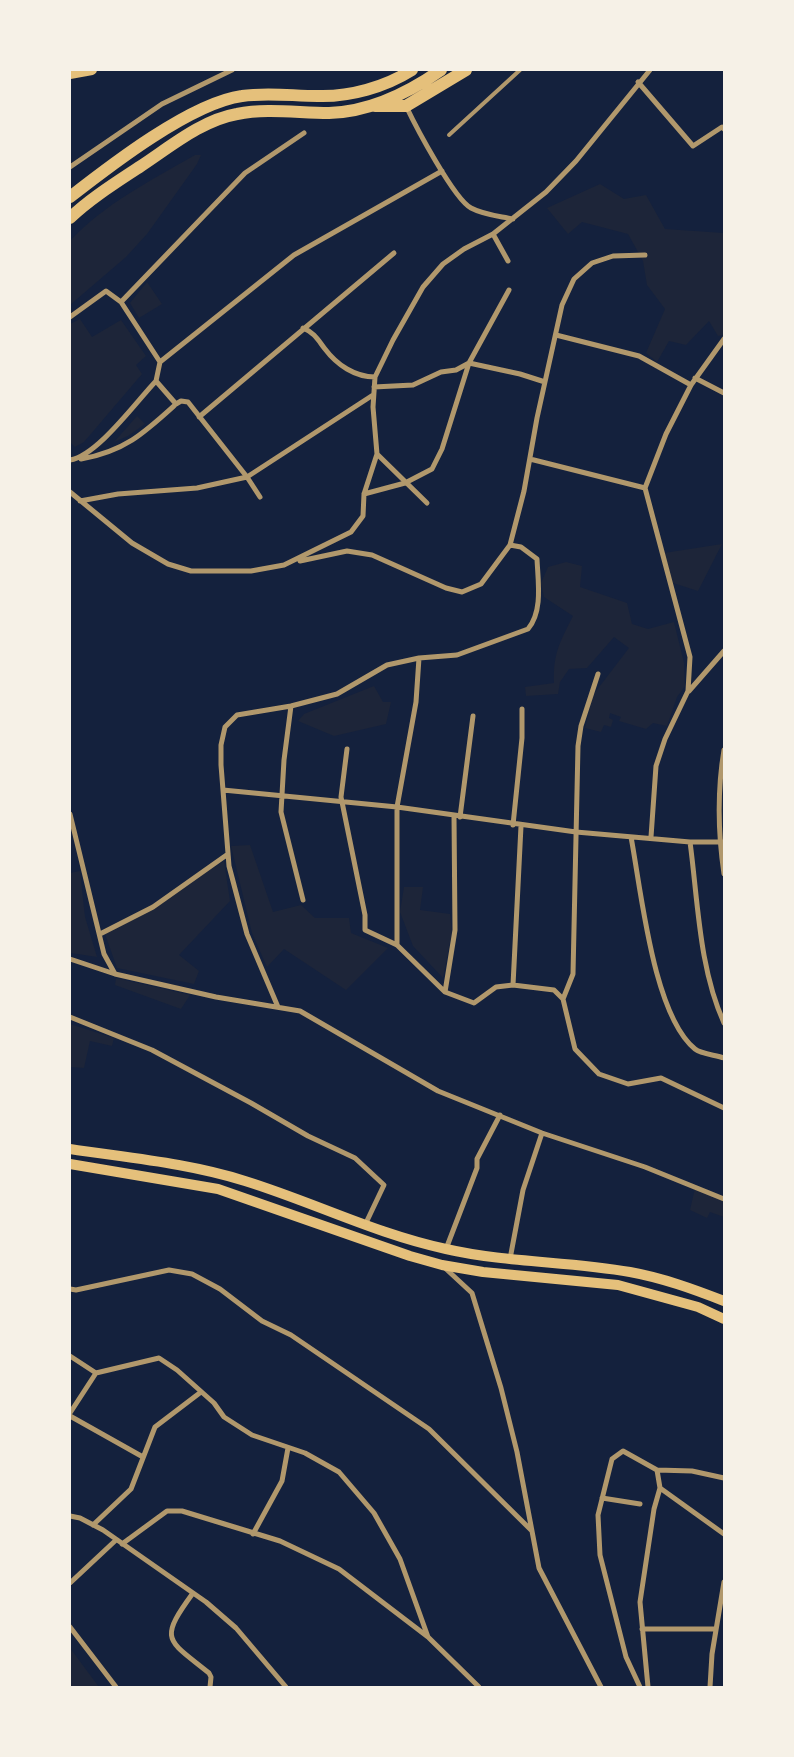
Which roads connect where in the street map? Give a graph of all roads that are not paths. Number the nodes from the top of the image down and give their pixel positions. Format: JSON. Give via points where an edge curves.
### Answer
{"nodes":[{"id":1,"x":92,"y":70,"type":"edge"},
{"id":2,"x":232,"y":70,"type":"edge"},
{"id":3,"x":412,"y":70,"type":"edge"},
{"id":4,"x":441,"y":70,"type":"edge"},
{"id":5,"x":466,"y":70,"type":"edge"},
{"id":6,"x":520,"y":70,"type":"edge"},
{"id":7,"x":650,"y":70,"type":"edge"},
{"id":8,"x":70,"y":74,"type":"edge"},
{"id":9,"x":638,"y":82,"type":"junction"},
{"id":10,"x":372,"y":106,"type":"junction"},
{"id":11,"x":406,"y":106,"type":"junction"},
{"id":12,"x":724,"y":129,"type":"edge"},
{"id":13,"x":304,"y":133,"type":"dead end"},
{"id":14,"x":449,"y":135,"type":"dead end"},
{"id":15,"x":70,"y":167,"type":"edge"},
{"id":16,"x":442,"y":171,"type":"junction"},
{"id":17,"x":70,"y":198,"type":"edge"},
{"id":18,"x":70,"y":218,"type":"edge"},
{"id":19,"x":513,"y":219,"type":"junction"},
{"id":20,"x":493,"y":234,"type":"junction"},
{"id":21,"x":394,"y":253,"type":"dead end"},
{"id":22,"x":645,"y":255,"type":"dead end"},
{"id":23,"x":508,"y":261,"type":"dead end"},
{"id":24,"x":509,"y":290,"type":"dead end"},
{"id":25,"x":121,"y":302,"type":"junction"},
{"id":26,"x":70,"y":317,"type":"edge"},
{"id":27,"x":304,"y":328,"type":"junction"},
{"id":28,"x":556,"y":336,"type":"junction"},
{"id":29,"x":724,"y":339,"type":"edge"},
{"id":30,"x":160,"y":362,"type":"junction"},
{"id":31,"x":469,"y":364,"type":"junction"},
{"id":32,"x":375,"y":377,"type":"junction"},
{"id":33,"x":695,"y":378,"type":"junction"},
{"id":34,"x":156,"y":381,"type":"junction"},
{"id":35,"x":545,"y":382,"type":"junction"},
{"id":36,"x":691,"y":384,"type":"junction"},
{"id":37,"x":374,"y":387,"type":"junction"},
{"id":38,"x":724,"y":393,"type":"edge"},
{"id":39,"x":373,"y":395,"type":"junction"},
{"id":40,"x":176,"y":404,"type":"junction"},
{"id":41,"x":199,"y":417,"type":"junction"},
{"id":42,"x":377,"y":454,"type":"junction"},
{"id":43,"x":78,"y":459,"type":"junction"},
{"id":44,"x":530,"y":459,"type":"junction"},
{"id":45,"x":70,"y":460,"type":"edge"},
{"id":46,"x":248,"y":477,"type":"junction"},
{"id":47,"x":405,"y":483,"type":"junction"},
{"id":48,"x":645,"y":488,"type":"junction"},
{"id":49,"x":70,"y":492,"type":"edge"},
{"id":50,"x":364,"y":494,"type":"junction"},
{"id":51,"x":260,"y":497,"type":"dead end"},
{"id":52,"x":80,"y":501,"type":"junction"},
{"id":53,"x":427,"y":504,"type":"dead end"},
{"id":54,"x":510,"y":545,"type":"junction"},
{"id":55,"x":292,"y":562,"type":"junction"},
{"id":56,"x":724,"y":651,"type":"edge"},
{"id":57,"x":419,"y":658,"type":"junction"},
{"id":58,"x":598,"y":674,"type":"dead end"},
{"id":59,"x":688,"y":691,"type":"junction"},
{"id":60,"x":291,"y":706,"type":"junction"},
{"id":61,"x":522,"y":709,"type":"dead end"},
{"id":62,"x":473,"y":716,"type":"dead end"},
{"id":63,"x":347,"y":749,"type":"dead end"},
{"id":64,"x":724,"y":750,"type":"edge"},
{"id":65,"x":223,"y":790,"type":"junction"},
{"id":66,"x":281,"y":795,"type":"junction"},
{"id":67,"x":343,"y":803,"type":"junction"},
{"id":68,"x":397,"y":808,"type":"junction"},
{"id":69,"x":70,"y":814,"type":"edge"},
{"id":70,"x":457,"y":817,"type":"junction"},
{"id":71,"x":513,"y":825,"type":"junction"},
{"id":72,"x":521,"y":826,"type":"junction"},
{"id":73,"x":576,"y":832,"type":"junction"},
{"id":74,"x":632,"y":837,"type":"junction"},
{"id":75,"x":651,"y":837,"type":"junction"},
{"id":76,"x":690,"y":842,"type":"junction"},
{"id":77,"x":722,"y":842,"type":"edge"},
{"id":78,"x":228,"y":854,"type":"junction"},
{"id":79,"x":724,"y":874,"type":"edge"},
{"id":80,"x":303,"y":900,"type":"dead end"},
{"id":81,"x":100,"y":934,"type":"junction"},
{"id":82,"x":397,"y":945,"type":"junction"},
{"id":83,"x":70,"y":960,"type":"edge"},
{"id":84,"x":115,"y":974,"type":"junction"},
{"id":85,"x":513,"y":985,"type":"junction"},
{"id":86,"x":445,"y":992,"type":"junction"},
{"id":87,"x":563,"y":999,"type":"junction"},
{"id":88,"x":278,"y":1008,"type":"junction"},
{"id":89,"x":70,"y":1017,"type":"edge"},
{"id":90,"x":724,"y":1024,"type":"edge"},
{"id":91,"x":724,"y":1058,"type":"edge"},
{"id":92,"x":724,"y":1108,"type":"edge"},
{"id":93,"x":500,"y":1115,"type":"junction"},
{"id":94,"x":542,"y":1133,"type":"junction"},
{"id":95,"x":70,"y":1149,"type":"edge"},
{"id":96,"x":70,"y":1164,"type":"edge"},
{"id":97,"x":724,"y":1199,"type":"edge"},
{"id":98,"x":365,"y":1226,"type":"junction"},
{"id":99,"x":446,"y":1249,"type":"junction"},
{"id":100,"x":510,"y":1260,"type":"junction"},
{"id":101,"x":442,"y":1265,"type":"junction"},
{"id":102,"x":70,"y":1289,"type":"edge"},
{"id":103,"x":724,"y":1301,"type":"edge"},
{"id":104,"x":724,"y":1319,"type":"edge"},
{"id":105,"x":70,"y":1356,"type":"edge"},
{"id":106,"x":96,"y":1373,"type":"junction"},
{"id":107,"x":200,"y":1392,"type":"junction"},
{"id":108,"x":70,"y":1414,"type":"edge"},
{"id":109,"x":288,"y":1448,"type":"junction"},
{"id":110,"x":143,"y":1458,"type":"junction"},
{"id":111,"x":657,"y":1470,"type":"junction"},
{"id":112,"x":724,"y":1478,"type":"edge"},
{"id":113,"x":660,"y":1488,"type":"junction"},
{"id":114,"x":602,"y":1498,"type":"junction"},
{"id":115,"x":640,"y":1504,"type":"dead end"},
{"id":116,"x":70,"y":1516,"type":"edge"},
{"id":117,"x":93,"y":1525,"type":"junction"},
{"id":118,"x":531,"y":1530,"type":"junction"},
{"id":119,"x":253,"y":1534,"type":"junction"},
{"id":120,"x":724,"y":1534,"type":"edge"},
{"id":121,"x":116,"y":1540,"type":"junction"},
{"id":122,"x":122,"y":1544,"type":"junction"},
{"id":123,"x":724,"y":1582,"type":"edge"},
{"id":124,"x":70,"y":1584,"type":"edge"},
{"id":125,"x":192,"y":1593,"type":"junction"},
{"id":126,"x":70,"y":1627,"type":"edge"},
{"id":127,"x":642,"y":1629,"type":"junction"},
{"id":128,"x":716,"y":1629,"type":"junction"},
{"id":129,"x":428,"y":1637,"type":"junction"},
{"id":130,"x":116,"y":1687,"type":"edge"},
{"id":131,"x":210,"y":1687,"type":"edge"},
{"id":132,"x":286,"y":1687,"type":"edge"},
{"id":133,"x":479,"y":1687,"type":"edge"},
{"id":134,"x":602,"y":1687,"type":"edge"},
{"id":135,"x":640,"y":1687,"type":"edge"},
{"id":136,"x":648,"y":1687,"type":"edge"},
{"id":137,"x":710,"y":1687,"type":"edge"}],
"edges":[{"from":1,"to":8,"type":"main road"},
{"from":2,"to":15,"type":"street","via":[[162,104]]},
{"from":3,"to":17,"type":"main road","via":[[389,82],[354,93],[242,96],[217,103],[194,112],[147,142]]},
{"from":4,"to":10,"type":"main road"},
{"from":5,"to":11,"type":"main road"},
{"from":6,"to":14,"type":"lane"},
{"from":7,"to":9,"type":"street"},
{"from":9,"to":12,"type":"street","via":[[692,146],[722,127]]},
{"from":9,"to":19,"type":"street","via":[[576,161]]},
{"from":10,"to":11,"type":"main road"},
{"from":10,"to":18,"type":"main road","via":[[332,113],[249,112],[215,121],[152,159]]},
{"from":11,"to":16,"type":"street"},
{"from":13,"to":25,"type":"street","via":[[245,173]]},
{"from":16,"to":19,"type":"street","via":[[469,207]]},
{"from":16,"to":30,"type":"street","via":[[294,255]]},
{"from":19,"to":20,"type":"street"},
{"from":20,"to":23,"type":"street"},
{"from":20,"to":32,"type":"street","via":[[443,264],[423,287]]},
{"from":21,"to":27,"type":"street"},
{"from":22,"to":28,"type":"street","via":[[613,256],[592,263],[574,279],[562,305]]},
{"from":24,"to":31,"type":"street"},
{"from":25,"to":26,"type":"street","via":[[106,291]]},
{"from":25,"to":30,"type":"street"},
{"from":27,"to":32,"type":"street","via":[[313,332],[342,366],[363,377]]},
{"from":27,"to":41,"type":"street"},
{"from":28,"to":35,"type":"street"},
{"from":28,"to":36,"type":"street","via":[[639,356]]},
{"from":29,"to":33,"type":"street"},
{"from":30,"to":34,"type":"street"},
{"from":31,"to":35,"type":"street"},
{"from":31,"to":37,"type":"street","via":[[413,385]]},
{"from":31,"to":47,"type":"street","via":[[442,449],[432,469]]},
{"from":32,"to":37,"type":"street"},
{"from":33,"to":36,"type":"street"},
{"from":33,"to":38,"type":"street"},
{"from":34,"to":40,"type":"street"},
{"from":34,"to":43,"type":"street","via":[[103,441]]},
{"from":35,"to":44,"type":"street"},
{"from":36,"to":48,"type":"street","via":[[666,434]]},
{"from":37,"to":39,"type":"street"},
{"from":39,"to":42,"type":"street"},
{"from":39,"to":46,"type":"street"},
{"from":40,"to":41,"type":"street","via":[[188,402]]},
{"from":40,"to":43,"type":"street","via":[[137,438],[97,456]]},
{"from":41,"to":46,"type":"street"},
{"from":42,"to":47,"type":"street"},
{"from":42,"to":50,"type":"street"},
{"from":43,"to":45,"type":"street"},
{"from":44,"to":48,"type":"street"},
{"from":44,"to":54,"type":"street"},
{"from":46,"to":51,"type":"street"},
{"from":46,"to":52,"type":"street","via":[[198,488],[118,494]]},
{"from":47,"to":50,"type":"street"},
{"from":47,"to":53,"type":"street"},
{"from":48,"to":59,"type":"street","via":[[690,657]]},
{"from":49,"to":52,"type":"street"},
{"from":50,"to":55,"type":"street","via":[[363,516],[350,532]]},
{"from":52,"to":55,"type":"street","via":[[132,544],[168,564],[191,571],[251,570]]},
{"from":54,"to":55,"type":"street","via":[[480,584],[462,592],[372,555],[347,551]]},
{"from":54,"to":57,"type":"street","via":[[521,547],[537,559],[536,620],[528,629],[457,655]]},
{"from":56,"to":59,"type":"street"},
{"from":57,"to":60,"type":"street","via":[[386,665],[337,694]]},
{"from":57,"to":68,"type":"street","via":[[416,702]]},
{"from":58,"to":73,"type":"street","via":[[578,746]]},
{"from":59,"to":75,"type":"street","via":[[656,766]]},
{"from":60,"to":65,"type":"street","via":[[237,715],[225,727],[221,745]]},
{"from":60,"to":66,"type":"street"},
{"from":61,"to":71,"type":"street"},
{"from":62,"to":70,"type":"street"},
{"from":63,"to":67,"type":"street"},
{"from":64,"to":77,"type":"street","via":[[719,792]]},
{"from":65,"to":66,"type":"street"},
{"from":65,"to":78,"type":"street"},
{"from":66,"to":67,"type":"street"},
{"from":66,"to":80,"type":"street","via":[[281,812]]},
{"from":67,"to":68,"type":"street"},
{"from":67,"to":82,"type":"street","via":[[365,915],[365,930]]},
{"from":68,"to":70,"type":"street"},
{"from":68,"to":82,"type":"street"},
{"from":69,"to":81,"type":"street"},
{"from":70,"to":71,"type":"street"},
{"from":70,"to":86,"type":"street","via":[[455,930]]},
{"from":71,"to":72,"type":"street"},
{"from":72,"to":73,"type":"street"},
{"from":72,"to":85,"type":"street"},
{"from":73,"to":74,"type":"street"},
{"from":73,"to":87,"type":"street","via":[[573,974]]},
{"from":74,"to":75,"type":"street"},
{"from":74,"to":91,"type":"street","via":[[655,967],[675,1026],[696,1050]]},
{"from":75,"to":76,"type":"street"},
{"from":76,"to":77,"type":"street"},
{"from":76,"to":90,"type":"street","via":[[705,954],[715,1003]]},
{"from":77,"to":79,"type":"street"},
{"from":78,"to":81,"type":"street","via":[[153,907]]},
{"from":78,"to":88,"type":"street","via":[[246,934]]},
{"from":81,"to":84,"type":"street","via":[[104,954]]},
{"from":82,"to":86,"type":"street"},
{"from":83,"to":84,"type":"street"},
{"from":84,"to":88,"type":"street"},
{"from":85,"to":86,"type":"street","via":[[496,987],[474,1003]]},
{"from":85,"to":87,"type":"street","via":[[554,990]]},
{"from":87,"to":92,"type":"street","via":[[575,1049],[599,1074],[628,1084],[661,1078]]},
{"from":88,"to":93,"type":"street","via":[[300,1012],[438,1091]]},
{"from":89,"to":98,"type":"street","via":[[152,1050],[308,1136],[355,1158],[384,1185]]},
{"from":93,"to":94,"type":"street"},
{"from":93,"to":99,"type":"street","via":[[477,1158],[477,1168]]},
{"from":94,"to":97,"type":"street","via":[[645,1167]]},
{"from":94,"to":100,"type":"street","via":[[523,1190]]},
{"from":95,"to":98,"type":"main road","via":[[216,1172],[326,1209]]},
{"from":96,"to":101,"type":"main road","via":[[218,1189]]},
{"from":98,"to":99,"type":"main road"},
{"from":99,"to":100,"type":"main road"},
{"from":99,"to":101,"type":"main road"},
{"from":100,"to":103,"type":"main road","via":[[629,1272]]},
{"from":101,"to":104,"type":"main road","via":[[618,1285],[698,1307]]},
{"from":101,"to":118,"type":"street","via":[[472,1293],[501,1388]]},
{"from":102,"to":118,"type":"street","via":[[169,1270],[192,1274],[220,1289],[262,1321],[291,1335],[429,1429]]},
{"from":105,"to":106,"type":"street"},
{"from":106,"to":107,"type":"street","via":[[159,1358]]},
{"from":106,"to":108,"type":"street"},
{"from":107,"to":109,"type":"street","via":[[224,1417],[252,1435]]},
{"from":107,"to":110,"type":"street","via":[[155,1427]]},
{"from":108,"to":110,"type":"street"},
{"from":109,"to":119,"type":"street","via":[[282,1481]]},
{"from":109,"to":129,"type":"street","via":[[305,1452],[340,1472],[374,1513],[400,1559]]},
{"from":110,"to":117,"type":"street","via":[[131,1489]]},
{"from":111,"to":112,"type":"street"},
{"from":111,"to":113,"type":"street"},
{"from":111,"to":114,"type":"street","via":[[623,1450],[612,1459]]},
{"from":113,"to":120,"type":"street"},
{"from":113,"to":127,"type":"street","via":[[640,1602]]},
{"from":114,"to":115,"type":"street"},
{"from":114,"to":135,"type":"street","via":[[598,1515],[600,1555],[626,1657]]},
{"from":116,"to":117,"type":"street"},
{"from":117,"to":121,"type":"street"},
{"from":118,"to":134,"type":"street","via":[[539,1568]]},
{"from":119,"to":122,"type":"street","via":[[182,1511],[167,1511]]},
{"from":119,"to":129,"type":"street","via":[[280,1541],[339,1569]]},
{"from":121,"to":122,"type":"street"},
{"from":121,"to":124,"type":"street"},
{"from":122,"to":125,"type":"street"},
{"from":123,"to":128,"type":"street"},
{"from":125,"to":131,"type":"street","via":[[170,1632],[176,1646],[209,1673]]},
{"from":125,"to":132,"type":"street","via":[[236,1628]]},
{"from":126,"to":130,"type":"street"},
{"from":127,"to":128,"type":"street"},
{"from":127,"to":136,"type":"street"},
{"from":128,"to":137,"type":"street"},
{"from":129,"to":133,"type":"street"}]}
